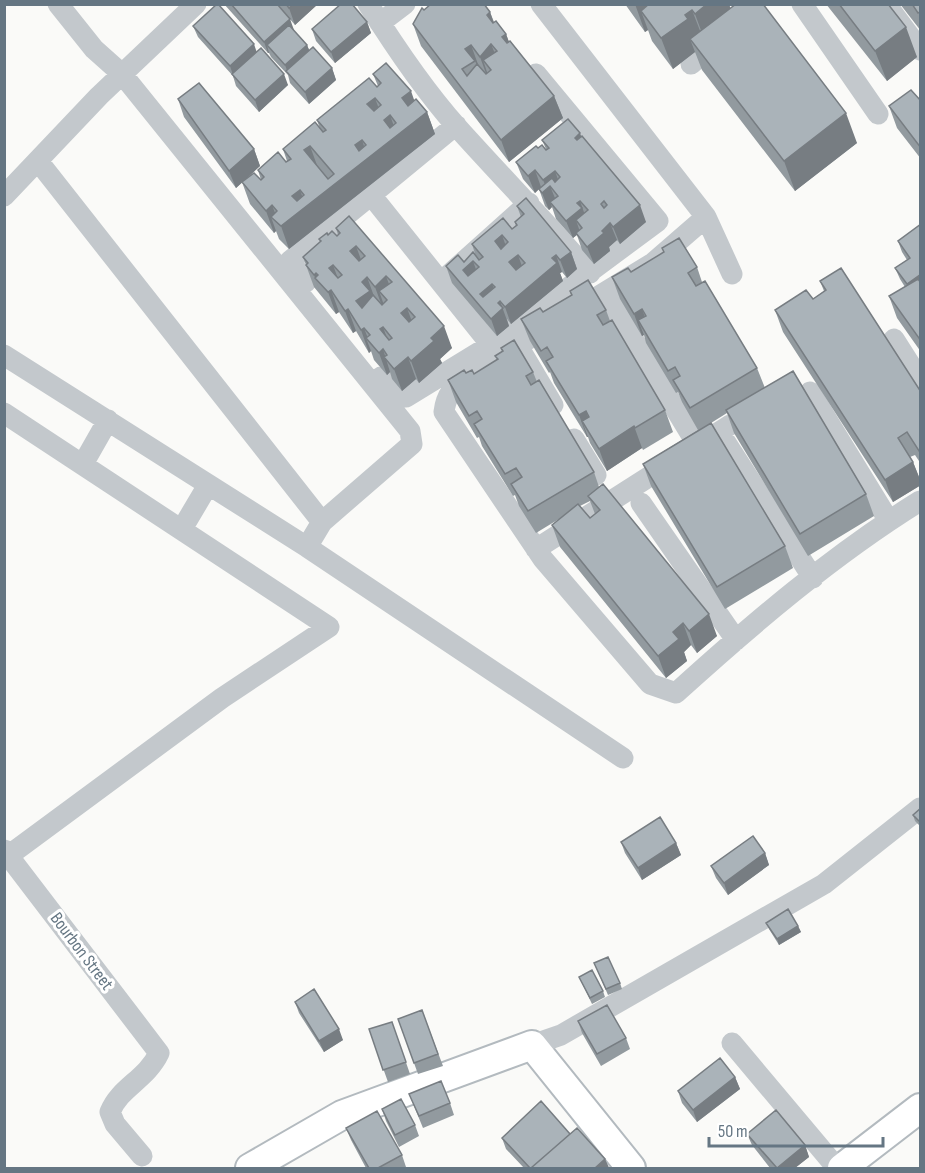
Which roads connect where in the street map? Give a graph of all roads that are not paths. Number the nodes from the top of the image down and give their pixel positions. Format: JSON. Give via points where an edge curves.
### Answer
{"nodes":[{"id":1,"x":57,"y":4,"type":"edge"},
{"id":2,"x":195,"y":4,"type":"edge"},
{"id":3,"x":368,"y":4,"type":"edge"},
{"id":4,"x":405,"y":4,"type":"edge"},
{"id":5,"x":541,"y":4,"type":"edge"},
{"id":6,"x":745,"y":4,"type":"edge"},
{"id":7,"x":802,"y":4,"type":"edge"},
{"id":8,"x":886,"y":4,"type":"edge"},
{"id":9,"x":380,"y":23,"type":"junction"},
{"id":10,"x":921,"y":50,"type":"edge"},
{"id":11,"x":524,"y":59,"type":"edge"},
{"id":12,"x":691,"y":64,"type":"edge"},
{"id":13,"x":122,"y":74,"type":"junction"},
{"id":14,"x":878,"y":114,"type":"dead end"},
{"id":15,"x":577,"y":123,"type":"junction"},
{"id":16,"x":456,"y":126,"type":"junction"},
{"id":17,"x":560,"y":137,"type":"edge"},
{"id":18,"x":38,"y":161,"type":"junction"},
{"id":19,"x":525,"y":166,"type":"edge"},
{"id":20,"x":507,"y":181,"type":"junction"},
{"id":21,"x":371,"y":195,"type":"junction"},
{"id":22,"x":4,"y":196,"type":"edge"},
{"id":23,"x":529,"y":203,"type":"junction"},
{"id":24,"x":706,"y":217,"type":"junction"},
{"id":25,"x":590,"y":273,"type":"junction"},
{"id":26,"x":732,"y":274,"type":"dead end"},
{"id":27,"x":442,"y":282,"type":"junction"},
{"id":28,"x":605,"y":293,"type":"junction"},
{"id":29,"x":894,"y":339,"type":"dead end"},
{"id":30,"x":491,"y":345,"type":"junction"},
{"id":31,"x":518,"y":346,"type":"junction"},
{"id":32,"x":4,"y":355,"type":"edge"},
{"id":33,"x":921,"y":380,"type":"edge"},
{"id":34,"x":810,"y":392,"type":"dead end"},
{"id":35,"x":4,"y":413,"type":"edge"},
{"id":36,"x":108,"y":420,"type":"junction"},
{"id":37,"x":698,"y":446,"type":"junction"},
{"id":38,"x":83,"y":464,"type":"junction"},
{"id":39,"x":596,"y":475,"type":"dead end"},
{"id":40,"x":208,"y":485,"type":"junction"},
{"id":41,"x":921,"y":501,"type":"edge"},
{"id":42,"x":641,"y":503,"type":"dead end"},
{"id":43,"x":888,"y":521,"type":"junction"},
{"id":44,"x":322,"y":522,"type":"junction"},
{"id":45,"x":182,"y":529,"type":"junction"},
{"id":46,"x":307,"y":548,"type":"junction"},
{"id":47,"x":536,"y":549,"type":"junction"},
{"id":48,"x":813,"y":579,"type":"junction"},
{"id":49,"x":736,"y":640,"type":"junction"},
{"id":50,"x":623,"y":758,"type":"dead end"},
{"id":51,"x":921,"y":808,"type":"edge"},
{"id":52,"x":6,"y":853,"type":"edge"},
{"id":53,"x":732,"y":1043,"type":"dead end"},
{"id":54,"x":532,"y":1045,"type":"junction"},
{"id":55,"x":921,"y":1108,"type":"edge"},
{"id":56,"x":142,"y":1156,"type":"dead end"},
{"id":57,"x":250,"y":1168,"type":"edge"},
{"id":58,"x":631,"y":1168,"type":"edge"},
{"id":59,"x":837,"y":1168,"type":"edge"},
{"id":60,"x":842,"y":1168,"type":"edge"}],
"edges":[{"from":1,"to":13,"type":"street","via":[[94,49]]},
{"from":2,"to":13,"type":"street"},
{"from":3,"to":9,"type":"street"},
{"from":4,"to":9,"type":"street"},
{"from":5,"to":24,"type":"street"},
{"from":6,"to":12,"type":"street","via":[[746,16]]},
{"from":7,"to":14,"type":"street"},
{"from":8,"to":10,"type":"street"},
{"from":9,"to":16,"type":"street"},
{"from":11,"to":15,"type":"street"},
{"from":13,"to":18,"type":"street"},
{"from":13,"to":44,"type":"street","via":[[410,431],[412,444]]},
{"from":15,"to":17,"type":"street"},
{"from":15,"to":25,"type":"street","via":[[658,221]]},
{"from":16,"to":20,"type":"street"},
{"from":16,"to":21,"type":"street"},
{"from":18,"to":22,"type":"street"},
{"from":18,"to":44,"type":"street"},
{"from":19,"to":20,"type":"street"},
{"from":20,"to":23,"type":"street"},
{"from":21,"to":27,"type":"street"},
{"from":21,"to":30,"type":"street","via":[[290,261],[389,388],[397,396],[406,397]]},
{"from":23,"to":25,"type":"street"},
{"from":23,"to":27,"type":"street"},
{"from":24,"to":26,"type":"street"},
{"from":24,"to":28,"type":"street","via":[[653,263]]},
{"from":25,"to":30,"type":"street"},
{"from":27,"to":30,"type":"street"},
{"from":28,"to":31,"type":"street"},
{"from":28,"to":37,"type":"street"},
{"from":29,"to":33,"type":"street"},
{"from":31,"to":39,"type":"street"},
{"from":31,"to":47,"type":"street","via":[[450,390],[444,412]]},
{"from":32,"to":36,"type":"street"},
{"from":34,"to":43,"type":"street"},
{"from":35,"to":38,"type":"street"},
{"from":36,"to":38,"type":"street"},
{"from":36,"to":40,"type":"street"},
{"from":37,"to":47,"type":"street"},
{"from":37,"to":48,"type":"street","via":[[724,429]]},
{"from":38,"to":45,"type":"street"},
{"from":40,"to":45,"type":"street"},
{"from":40,"to":46,"type":"street"},
{"from":41,"to":43,"type":"street"},
{"from":42,"to":49,"type":"street"},
{"from":43,"to":48,"type":"street"},
{"from":44,"to":46,"type":"street"},
{"from":45,"to":52,"type":"street","via":[[329,627],[222,698]]},
{"from":46,"to":50,"type":"street"},
{"from":47,"to":49,"type":"street","via":[[650,684],[676,693]]},
{"from":48,"to":49,"type":"street"},
{"from":51,"to":54,"type":"street","via":[[824,884],[561,1035]]},
{"from":52,"to":56,"type":"street","name":"Bourbon Street","via":[[159,1053],[151,1069],[115,1100],[110,1112],[115,1124]]},
{"from":53,"to":59,"type":"street"},
{"from":54,"to":57,"type":"street","via":[[342,1115]]},
{"from":54,"to":58,"type":"street"},
{"from":55,"to":60,"type":"street"}]}
